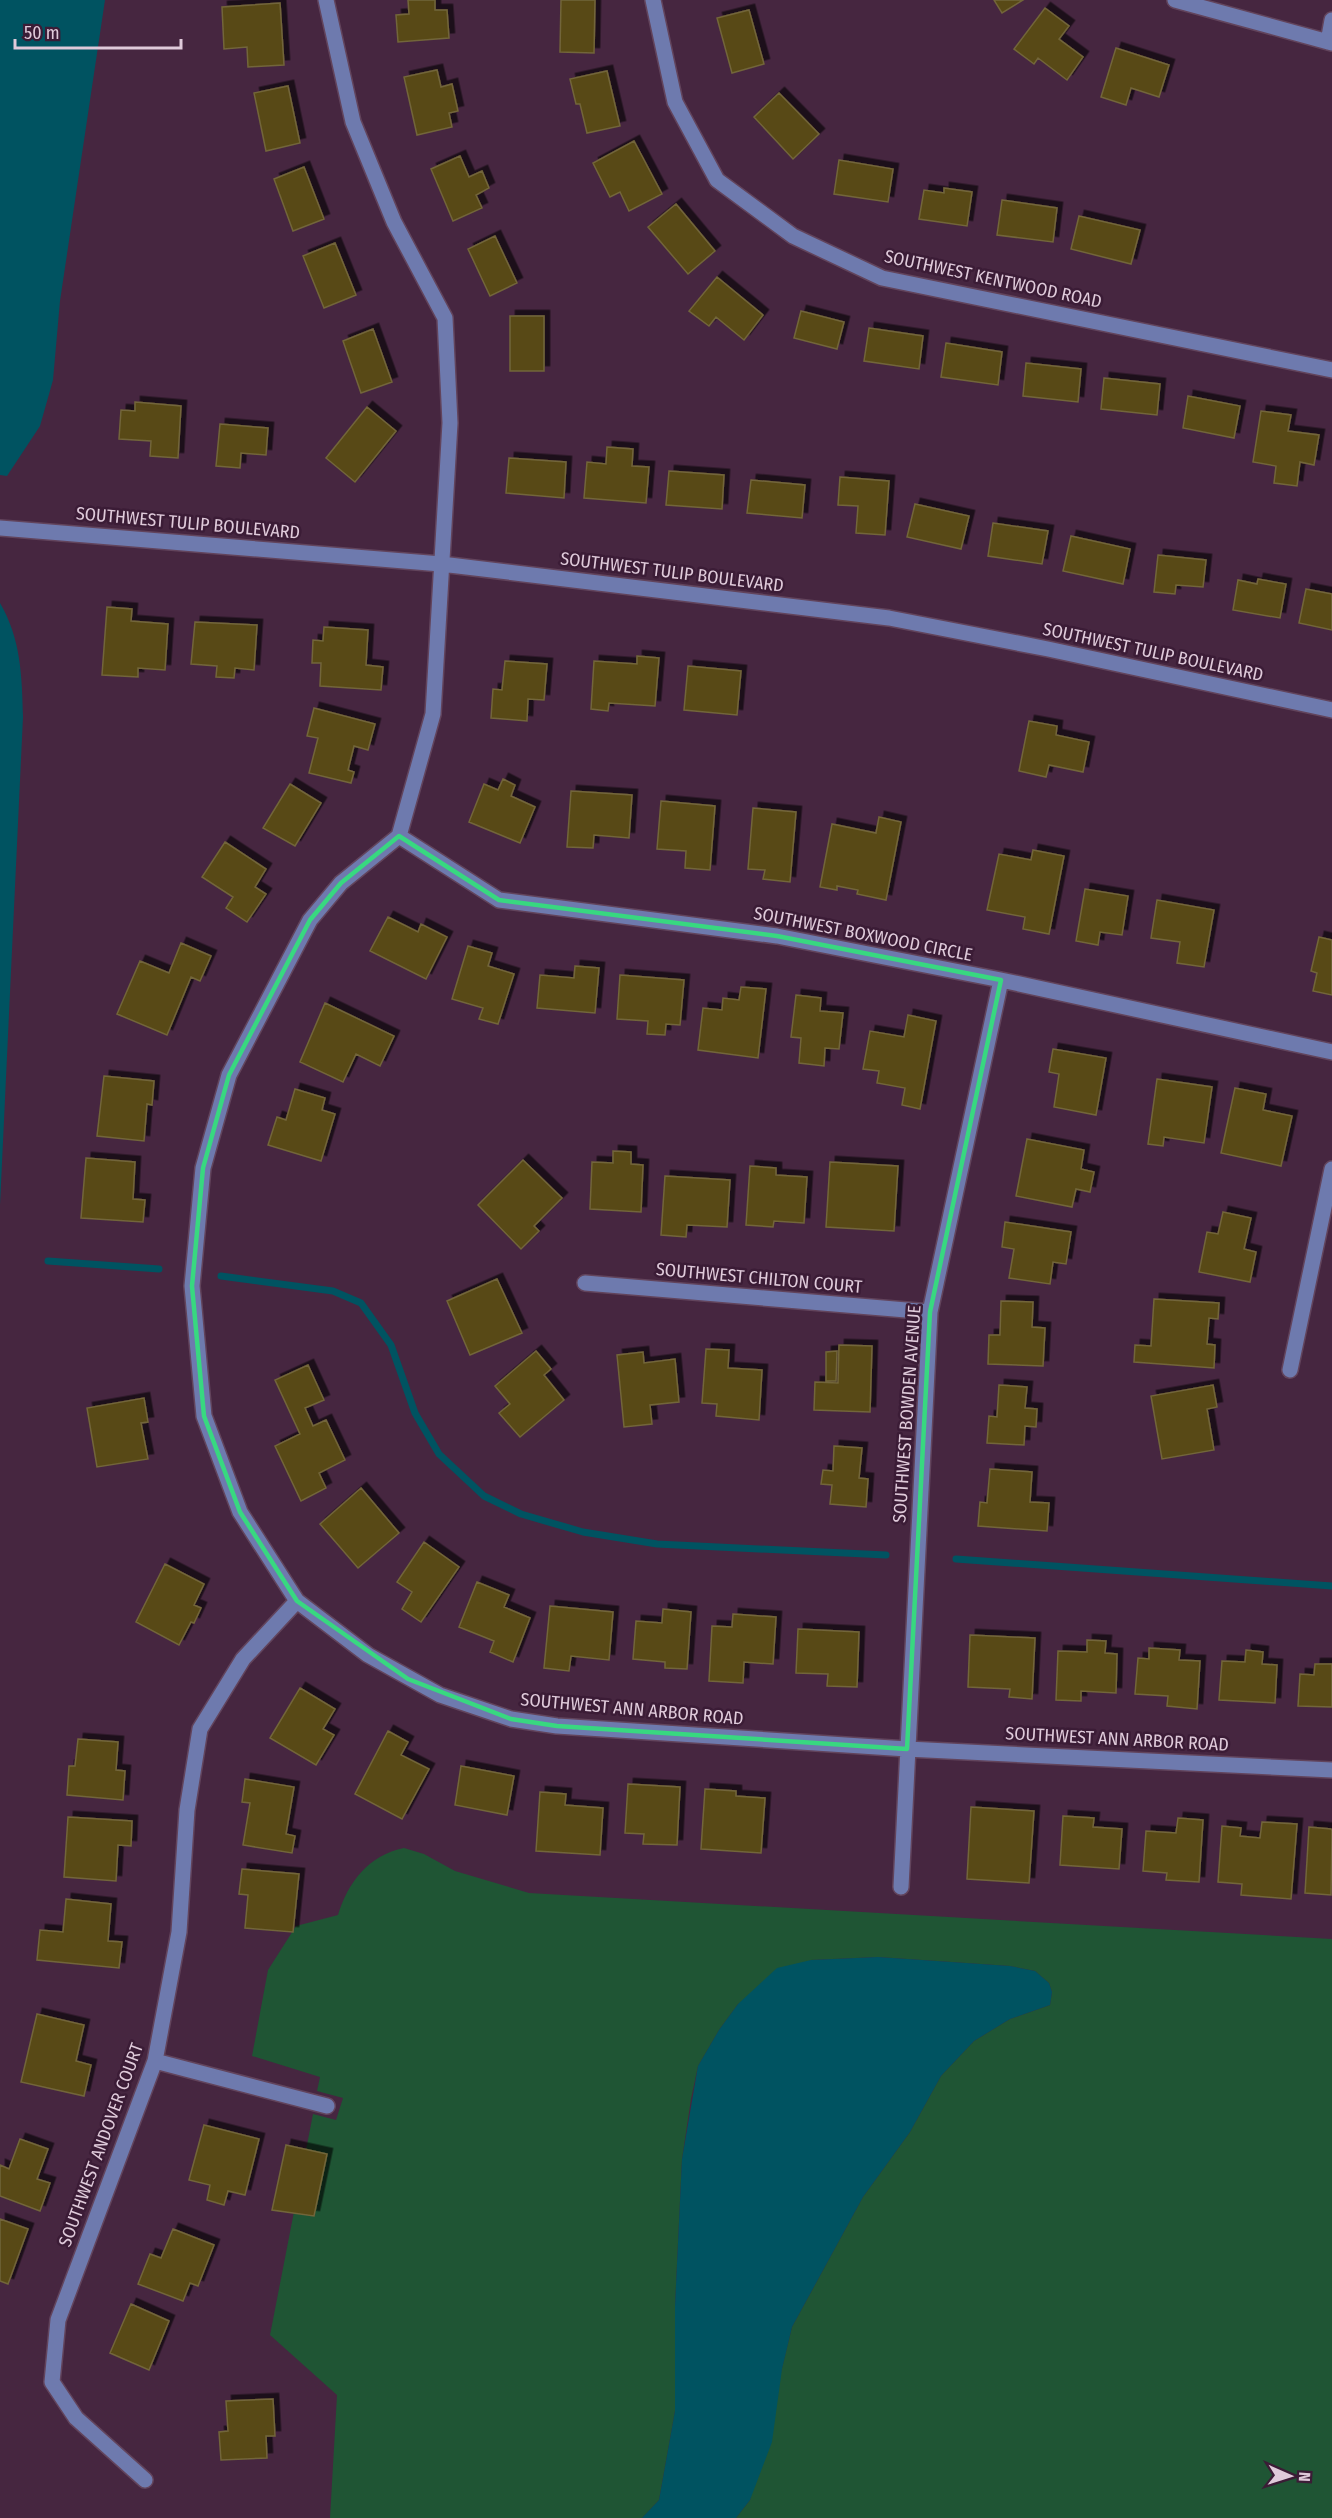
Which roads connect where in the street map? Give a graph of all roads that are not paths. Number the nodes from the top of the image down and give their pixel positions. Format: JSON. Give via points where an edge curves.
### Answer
{"nodes":[{"id":1,"x":326,"y":0,"type":"edge"},
{"id":2,"x":653,"y":0,"type":"edge"},
{"id":3,"x":1174,"y":0,"type":"edge"},
{"id":4,"x":1332,"y":20,"type":"edge"},
{"id":5,"x":1330,"y":43,"type":"edge"},
{"id":6,"x":1332,"y":370,"type":"edge"},
{"id":7,"x":0,"y":528,"type":"edge"},
{"id":8,"x":441,"y":564,"type":"junction"},
{"id":9,"x":1332,"y":710,"type":"edge"},
{"id":10,"x":399,"y":836,"type":"junction"},
{"id":11,"x":1001,"y":980,"type":"junction"},
{"id":12,"x":1332,"y":1052,"type":"edge"},
{"id":13,"x":1332,"y":1169,"type":"edge"},
{"id":14,"x":585,"y":1283,"type":"dead end"},
{"id":15,"x":930,"y":1312,"type":"junction"},
{"id":16,"x":1290,"y":1370,"type":"dead end"},
{"id":17,"x":297,"y":1601,"type":"junction"},
{"id":18,"x":907,"y":1749,"type":"junction"},
{"id":19,"x":1332,"y":1770,"type":"edge"},
{"id":20,"x":901,"y":1887,"type":"dead end"},
{"id":21,"x":155,"y":2061,"type":"junction"},
{"id":22,"x":327,"y":2106,"type":"dead end"},
{"id":23,"x":145,"y":2480,"type":"dead end"}],
"edges":[{"from":1,"to":8,"type":"street","via":[[353,122],[394,222],[445,318],[450,423]]},
{"from":2,"to":6,"type":"street","name":"SOUTHWEST KENTWOOD ROAD","via":[[675,102],[717,180],[793,236],[882,278]]},
{"from":3,"to":5,"type":"street"},
{"from":4,"to":5,"type":"street"},
{"from":7,"to":8,"type":"street","name":"SOUTHWEST TULIP BOULEVARD"},
{"from":8,"to":9,"type":"street","name":"SOUTHWEST TULIP BOULEVARD","via":[[889,618]]},
{"from":8,"to":10,"type":"street","via":[[433,714]]},
{"from":10,"to":11,"type":"street","name":"SOUTHWEST BOXWOOD CIRCLE","via":[[499,900],[777,936]]},
{"from":10,"to":17,"type":"street","name":"SOUTHWEST ANN ARBOR ROAD","via":[[341,883],[310,920],[230,1075],[203,1168],[192,1286],[204,1416],[240,1512]]},
{"from":11,"to":12,"type":"street","name":"SOUTHWEST BOXWOOD CIRCLE"},
{"from":11,"to":15,"type":"street","name":"SOUTHWEST BOWDEN AVENUE"},
{"from":13,"to":16,"type":"street"},
{"from":14,"to":15,"type":"street","name":"SOUTHWEST CHILTON COURT"},
{"from":15,"to":18,"type":"street","name":"SOUTHWEST BOWDEN AVENUE"},
{"from":17,"to":18,"type":"street","name":"SOUTHWEST ANN ARBOR ROAD","via":[[368,1655],[408,1679],[449,1698],[512,1719],[556,1726]]},
{"from":17,"to":21,"type":"street","name":"SOUTHWEST ANDOVER COURT","via":[[243,1659],[200,1729],[187,1810],[179,1932]]},
{"from":18,"to":19,"type":"street","name":"SOUTHWEST ANN ARBOR ROAD"},
{"from":18,"to":20,"type":"street","name":"SOUTHWEST BOWDEN AVENUE"},
{"from":21,"to":22,"type":"street"},
{"from":21,"to":23,"type":"street","name":"SOUTHWEST ANDOVER COURT","via":[[58,2320],[52,2382],[76,2418]]}]}
